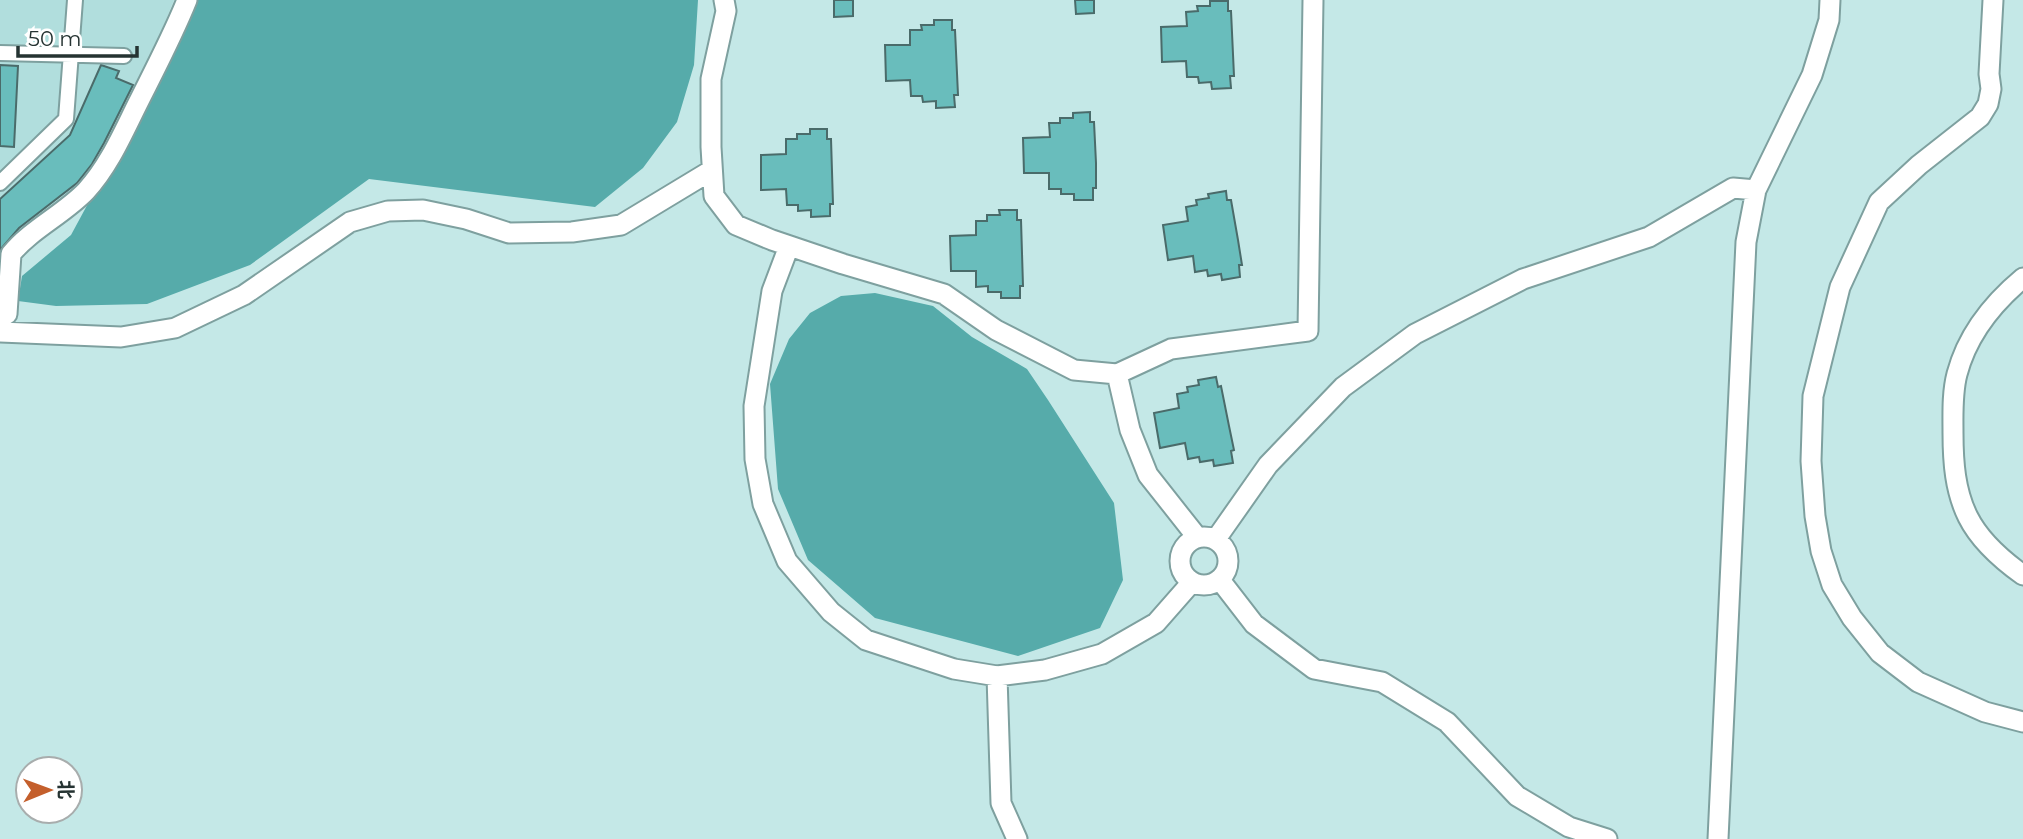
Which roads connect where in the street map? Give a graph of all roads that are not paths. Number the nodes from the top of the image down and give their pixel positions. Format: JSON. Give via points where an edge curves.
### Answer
{"nodes":[{"id":1,"x":75,"y":0,"type":"edge"},
{"id":2,"x":187,"y":0,"type":"edge"},
{"id":3,"x":724,"y":0,"type":"edge"},
{"id":4,"x":1313,"y":0,"type":"edge"},
{"id":5,"x":1830,"y":0,"type":"edge"},
{"id":6,"x":1993,"y":0,"type":"edge"},
{"id":7,"x":0,"y":52,"type":"edge"},
{"id":8,"x":71,"y":55,"type":"junction"},
{"id":9,"x":124,"y":56,"type":"dead end"},
{"id":10,"x":712,"y":170,"type":"junction"},
{"id":11,"x":0,"y":183,"type":"edge"},
{"id":12,"x":1756,"y":190,"type":"junction"},
{"id":13,"x":789,"y":246,"type":"junction"},
{"id":14,"x":2023,"y":278,"type":"edge"},
{"id":15,"x":0,"y":314,"type":"edge"},
{"id":16,"x":0,"y":332,"type":"edge"},
{"id":17,"x":1117,"y":374,"type":"junction"},
{"id":18,"x":1207,"y":538,"type":"junction"},
{"id":19,"x":2023,"y":575,"type":"edge"},
{"id":20,"x":1220,"y":580,"type":"junction"},
{"id":21,"x":1192,"y":582,"type":"junction"},
{"id":22,"x":997,"y":676,"type":"junction"},
{"id":23,"x":2023,"y":722,"type":"edge"},
{"id":24,"x":1017,"y":839,"type":"edge"},
{"id":25,"x":1607,"y":839,"type":"edge"},
{"id":26,"x":1718,"y":839,"type":"edge"}],
"edges":[{"from":1,"to":8,"type":"street"},
{"from":2,"to":15,"type":"street","via":[[97,177],[69,207],[11,254],[7,314]]},
{"from":3,"to":10,"type":"street","via":[[726,11],[711,79]]},
{"from":4,"to":17,"type":"street","via":[[1308,331],[1171,349]]},
{"from":5,"to":12,"type":"street","via":[[1829,20],[1812,75]]},
{"from":6,"to":23,"type":"street","via":[[1988,104],[1979,117],[1880,202],[1840,287],[1813,396],[1811,461],[1819,540],[1832,585],[1880,653],[1917,682],[1985,712]]},
{"from":7,"to":8,"type":"street"},
{"from":8,"to":9,"type":"street"},
{"from":8,"to":11,"type":"street","via":[[66,119]]},
{"from":10,"to":13,"type":"street","via":[[714,196],[736,225]]},
{"from":10,"to":16,"type":"street","via":[[621,225],[509,233],[423,210],[388,211],[350,222],[244,296],[175,328],[121,337]]},
{"from":12,"to":18,"type":"street","via":[[1733,188],[1649,237],[1523,279],[1415,334],[1342,387],[1268,464]]},
{"from":12,"to":26,"type":"street","via":[[1746,242]]},
{"from":13,"to":17,"type":"street","via":[[944,294],[996,330],[1074,370]]},
{"from":13,"to":22,"type":"street","via":[[772,291],[754,407],[762,505],[787,561],[831,611],[866,640],[954,669]]},
{"from":14,"to":19,"type":"street","via":[[1976,330],[1957,374],[1953,423],[1953,467],[1968,516],[1978,534]]},
{"from":17,"to":18,"type":"street","via":[[1130,430],[1148,475]]},
{"from":18,"to":20,"type":"street","via":[[1224,545],[1228,554],[1226,573]]},
{"from":18,"to":21,"type":"street","via":[[1189,541],[1183,548],[1180,567]]},
{"from":20,"to":21,"type":"street","via":[[1201,585]]},
{"from":20,"to":25,"type":"street","via":[[1254,624],[1314,669],[1382,682],[1447,722],[1517,796],[1569,827]]},
{"from":21,"to":22,"type":"street","via":[[1157,623],[1102,654],[1045,670]]},
{"from":22,"to":24,"type":"street","via":[[1001,803]]}]}
